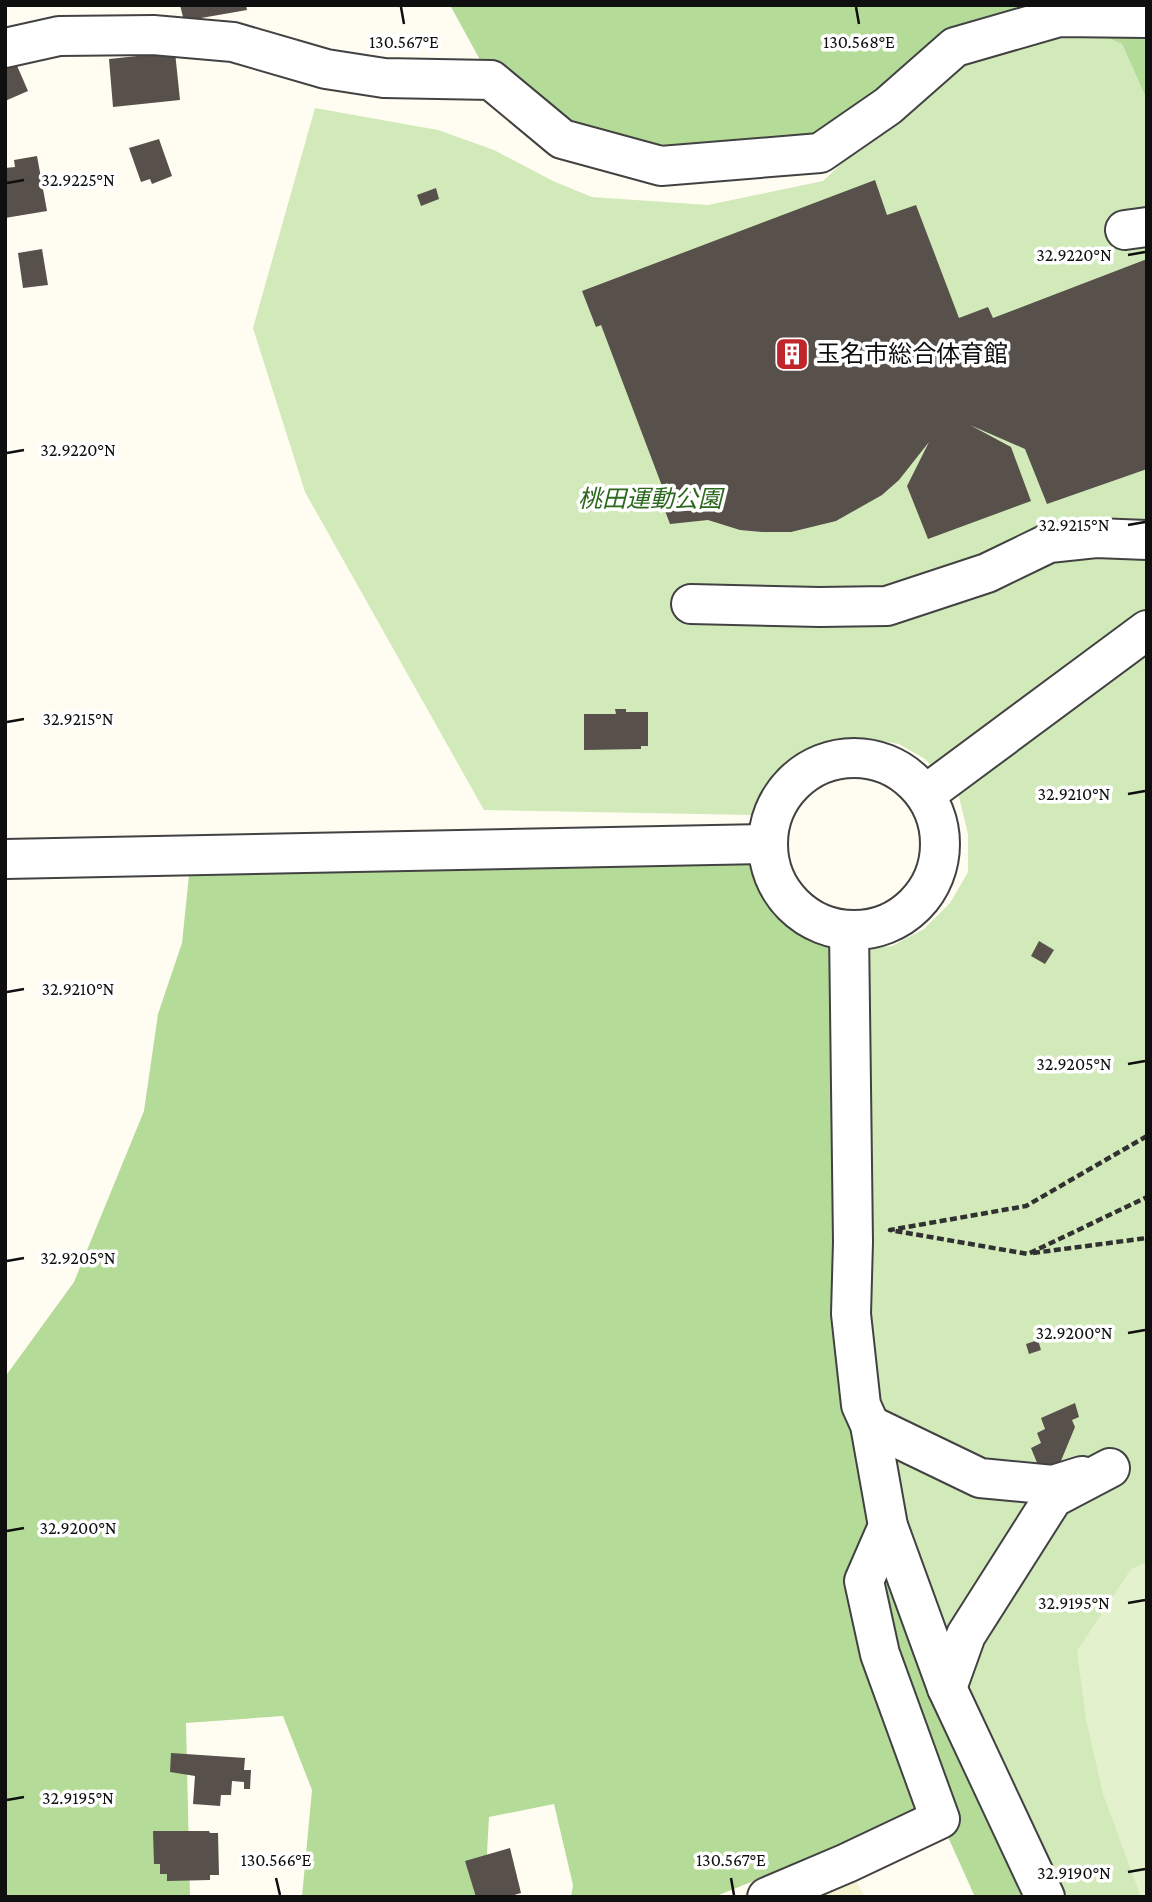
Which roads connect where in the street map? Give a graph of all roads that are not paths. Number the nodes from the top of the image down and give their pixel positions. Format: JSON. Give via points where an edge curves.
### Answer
{"nodes":[{"id":1,"x":1147,"y":18,"type":"edge"},
{"id":2,"x":5,"y":48,"type":"edge"},
{"id":3,"x":1147,"y":540,"type":"edge"},
{"id":4,"x":691,"y":604,"type":"dead end"},
{"id":5,"x":1147,"y":630,"type":"edge"},
{"id":6,"x":926,"y":794,"type":"junction"},
{"id":7,"x":767,"y":844,"type":"junction"},
{"id":8,"x":5,"y":859,"type":"edge"},
{"id":9,"x":849,"y":930,"type":"junction"},
{"id":10,"x":870,"y":1425,"type":"junction"},
{"id":11,"x":888,"y":1527,"type":"junction"},
{"id":12,"x":947,"y":1688,"type":"junction"},
{"id":13,"x":767,"y":1897,"type":"edge"},
{"id":14,"x":1045,"y":1897,"type":"edge"}],
"edges":[{"from":1,"to":2,"type":"street","via":[[1059,17],[956,47],[888,106],[820,153],[661,166],[562,139],[491,80],[384,78],[326,69],[233,42],[153,35],[59,36]]},
{"from":3,"to":4,"type":"street","via":[[1096,538],[1049,543],[987,573],[887,606]]},
{"from":5,"to":6,"type":"street"},
{"from":6,"to":7,"type":"street","via":[[907,774],[883,761],[856,757],[828,761],[804,773],[784,792],[772,817]]},
{"from":6,"to":9,"type":"street","via":[[938,819],[941,846],[936,873],[923,898],[902,916],[877,927]]},
{"from":7,"to":8,"type":"street"},
{"from":7,"to":9,"type":"street","via":[[778,886],[791,903],[808,917]]},
{"from":9,"to":10,"type":"street","via":[[851,1314],[861,1405]]},
{"from":10,"to":11,"type":"street"},
{"from":10,"to":12,"type":"street","via":[[979,1478],[1052,1485],[1112,1466],[1053,1498],[966,1635]]},
{"from":11,"to":12,"type":"street"},
{"from":11,"to":13,"type":"street","via":[[864,1581],[880,1654],[940,1819]]},
{"from":12,"to":14,"type":"street"}]}
